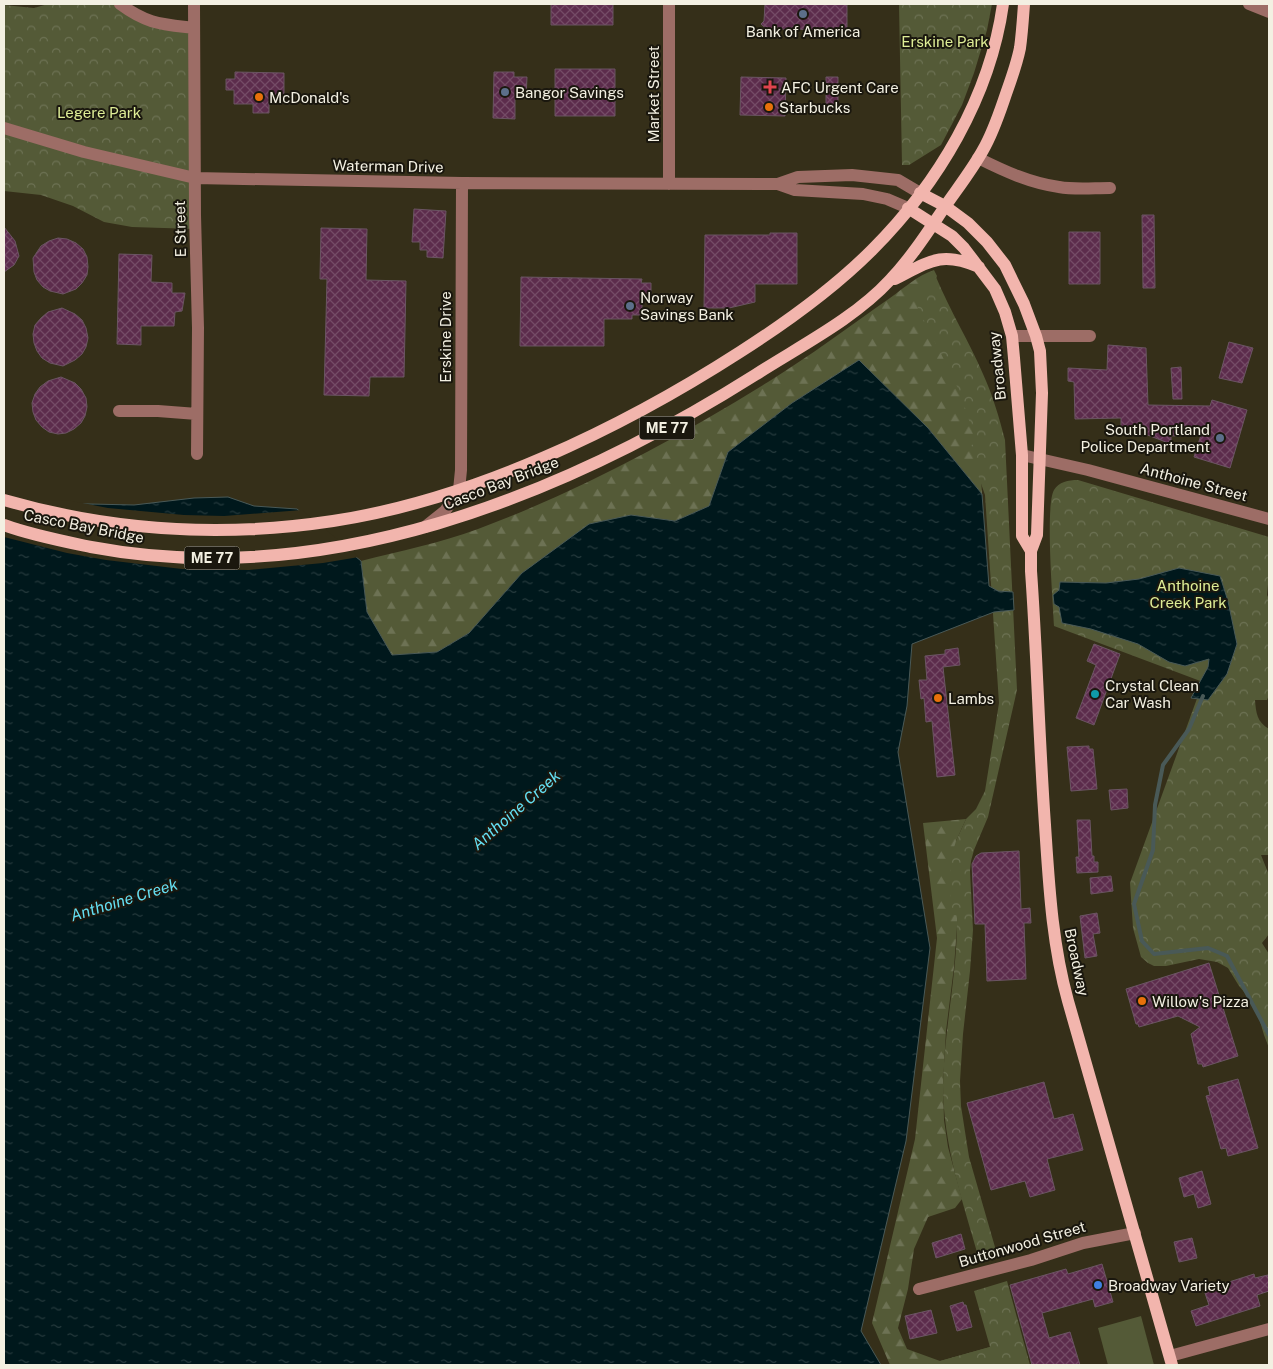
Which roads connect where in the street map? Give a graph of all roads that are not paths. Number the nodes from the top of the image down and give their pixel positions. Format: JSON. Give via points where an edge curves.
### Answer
{"nodes":[{"id":1,"x":120,"y":4,"type":"edge"},
{"id":2,"x":194,"y":4,"type":"edge"},
{"id":3,"x":670,"y":4,"type":"edge"},
{"id":4,"x":1003,"y":4,"type":"edge"},
{"id":5,"x":1024,"y":4,"type":"edge"},
{"id":6,"x":1249,"y":4,"type":"edge"},
{"id":7,"x":1269,"y":12,"type":"edge"},
{"id":8,"x":194,"y":28,"type":"junction"},
{"id":9,"x":4,"y":128,"type":"edge"},
{"id":10,"x":978,"y":158,"type":"junction"},
{"id":11,"x":195,"y":178,"type":"junction"},
{"id":12,"x":462,"y":184,"type":"junction"},
{"id":13,"x":669,"y":184,"type":"junction"},
{"id":14,"x":778,"y":184,"type":"junction"},
{"id":15,"x":1110,"y":188,"type":"dead end"},
{"id":16,"x":920,"y":193,"type":"junction"},
{"id":17,"x":945,"y":206,"type":"junction"},
{"id":18,"x":908,"y":208,"type":"junction"},
{"id":19,"x":934,"y":224,"type":"junction"},
{"id":20,"x":980,"y":267,"type":"junction"},
{"id":21,"x":888,"y":282,"type":"junction"},
{"id":22,"x":1012,"y":336,"type":"junction"},
{"id":23,"x":1036,"y":336,"type":"junction"},
{"id":24,"x":1090,"y":336,"type":"dead end"},
{"id":25,"x":119,"y":412,"type":"dead end"},
{"id":26,"x":197,"y":414,"type":"junction"},
{"id":27,"x":197,"y":454,"type":"dead end"},
{"id":28,"x":1022,"y":455,"type":"junction"},
{"id":29,"x":1040,"y":459,"type":"junction"},
{"id":30,"x":459,"y":490,"type":"junction"},
{"id":31,"x":4,"y":500,"type":"edge"},
{"id":32,"x":1269,"y":519,"type":"edge"},
{"id":33,"x":4,"y":525,"type":"edge"},
{"id":34,"x":422,"y":529,"type":"junction"},
{"id":35,"x":1031,"y":551,"type":"junction"},
{"id":36,"x":1135,"y":1233,"type":"junction"},
{"id":37,"x":919,"y":1289,"type":"dead end"},
{"id":38,"x":1269,"y":1329,"type":"edge"},
{"id":39,"x":1171,"y":1361,"type":"edge"}],
"edges":[{"from":1,"to":8,"type":"street","via":[[145,20]]},
{"from":2,"to":8,"type":"street","name":"E Street"},
{"from":3,"to":13,"type":"street","name":"Market Street"},
{"from":4,"to":16,"type":"main road","number":"ME 77","via":[[996,42],[974,105],[954,143]]},
{"from":5,"to":10,"type":"main road","number":"ME 77","via":[[1020,48],[1014,71],[992,132]]},
{"from":6,"to":7,"type":"street"},
{"from":8,"to":11,"type":"street","name":"E Street"},
{"from":9,"to":11,"type":"street","name":"Waterman Drive","via":[[84,152]]},
{"from":10,"to":15,"type":"street","via":[[1038,183],[1061,188]]},
{"from":10,"to":17,"type":"main road","number":"ME 77"},
{"from":11,"to":12,"type":"street","name":"Waterman Drive"},
{"from":11,"to":26,"type":"street","name":"E Street"},
{"from":12,"to":13,"type":"street","name":"Waterman Drive"},
{"from":12,"to":30,"type":"street","name":"Erskine Drive"},
{"from":13,"to":14,"type":"street","name":"Waterman Drive"},
{"from":14,"to":16,"type":"street","name":"Waterman Drive","via":[[798,177],[852,175],[898,180]]},
{"from":14,"to":18,"type":"street","name":"Waterman Drive","via":[[795,190],[863,194]]},
{"from":16,"to":17,"type":"main road","name":"Waterman Drive"},
{"from":16,"to":18,"type":"main road","number":"ME 77"},
{"from":17,"to":19,"type":"main road","number":"ME 77"},
{"from":17,"to":23,"type":"main road","name":"Broadway","via":[[971,225],[1006,265]]},
{"from":18,"to":19,"type":"main road","name":"Waterman Drive"},
{"from":18,"to":30,"type":"main road","name":"Casco Bay Bridge","number":"ME 77","via":[[844,276],[804,308],[719,366],[575,443]]},
{"from":19,"to":20,"type":"main road","name":"Broadway","via":[[955,238]]},
{"from":19,"to":21,"type":"main road","name":"Casco Bay Bridge","number":"ME 77"},
{"from":20,"to":21,"type":"main road","via":[[962,260],[938,259]]},
{"from":20,"to":22,"type":"main road","name":"Broadway","via":[[995,289]]},
{"from":21,"to":34,"type":"main road","name":"Casco Bay Bridge","number":"ME 77","via":[[825,332],[668,427],[504,502]]},
{"from":22,"to":23,"type":"street"},
{"from":22,"to":28,"type":"main road","name":"Broadway"},
{"from":23,"to":24,"type":"street"},
{"from":23,"to":29,"type":"main road","name":"Broadway","via":[[1042,392]]},
{"from":25,"to":26,"type":"street"},
{"from":26,"to":27,"type":"street","name":"E Street"},
{"from":28,"to":29,"type":"street","name":"Anthoine Street"},
{"from":28,"to":35,"type":"main road","name":"Broadway","via":[[1022,536]]},
{"from":29,"to":32,"type":"street","name":"Anthoine Street"},
{"from":29,"to":35,"type":"main road","name":"Broadway","via":[[1038,535]]},
{"from":30,"to":31,"type":"main road","name":"Casco Bay Bridge","number":"ME 77","via":[[331,522],[270,529],[208,531],[146,528],[85,520]]},
{"from":30,"to":34,"type":"street","via":[[445,511]]},
{"from":33,"to":34,"type":"main road","name":"Casco Bay Bridge","number":"ME 77","via":[[70,543],[130,553],[192,558],[251,557],[336,548]]},
{"from":35,"to":36,"type":"main road","name":"Broadway","via":[[1054,941],[1066,994]]},
{"from":36,"to":37,"type":"street","name":"Buttonwood Street","via":[[1083,1243]]},
{"from":36,"to":39,"type":"main road","name":"Broadway"},
{"from":38,"to":39,"type":"street"}]}
